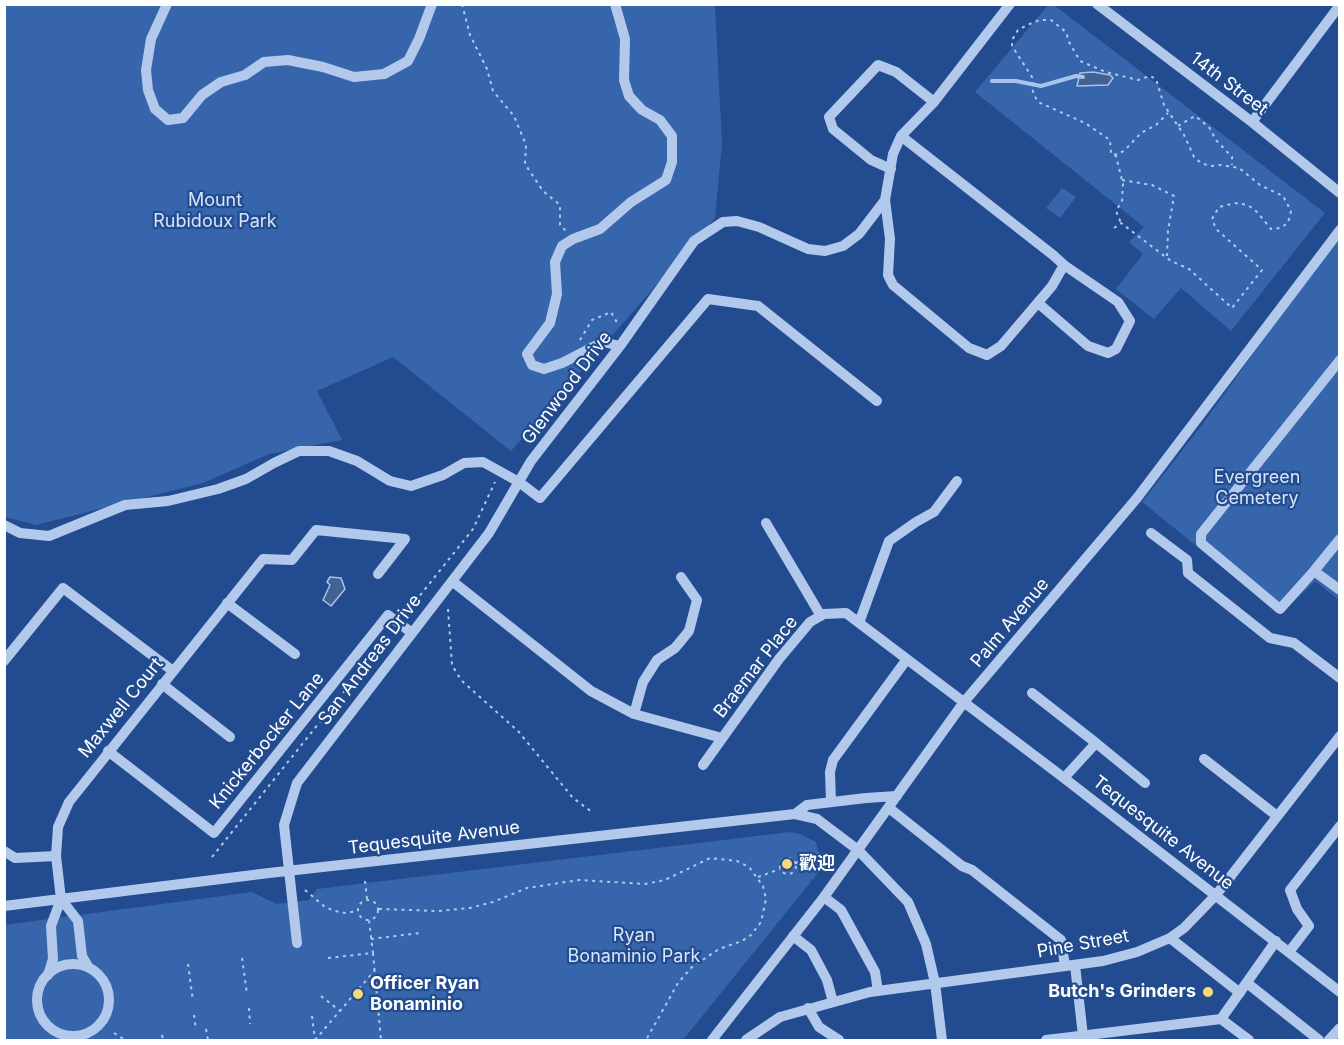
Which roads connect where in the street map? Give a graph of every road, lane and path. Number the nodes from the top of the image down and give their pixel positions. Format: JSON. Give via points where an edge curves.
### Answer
{"nodes":[{"id":1,"x":167,"y":4,"type":"edge"},
{"id":2,"x":432,"y":4,"type":"edge"},
{"id":3,"x":462,"y":4,"type":"edge"},
{"id":4,"x":615,"y":4,"type":"edge"},
{"id":5,"x":1010,"y":4,"type":"edge"},
{"id":6,"x":1097,"y":4,"type":"edge"},
{"id":7,"x":1340,"y":5,"type":"edge"},
{"id":8,"x":934,"y":102,"type":"junction"},
{"id":9,"x":1168,"y":113,"type":"junction"},
{"id":10,"x":1252,"y":122,"type":"junction"},
{"id":11,"x":1178,"y":126,"type":"junction"},
{"id":12,"x":902,"y":136,"type":"junction"},
{"id":13,"x":1114,"y":155,"type":"junction"},
{"id":14,"x":1232,"y":166,"type":"junction"},
{"id":15,"x":891,"y":169,"type":"junction"},
{"id":16,"x":1122,"y":180,"type":"junction"},
{"id":17,"x":1340,"y":193,"type":"edge"},
{"id":18,"x":885,"y":200,"type":"junction"},
{"id":19,"x":1121,"y":223,"type":"junction"},
{"id":20,"x":1114,"y":228,"type":"dead end"},
{"id":21,"x":1340,"y":230,"type":"edge"},
{"id":22,"x":573,"y":239,"type":"junction"},
{"id":23,"x":1167,"y":258,"type":"junction"},
{"id":24,"x":1064,"y":265,"type":"junction"},
{"id":25,"x":1038,"y":303,"type":"junction"},
{"id":26,"x":619,"y":326,"type":"dead end"},
{"id":27,"x":578,"y":344,"type":"dead end"},
{"id":28,"x":620,"y":346,"type":"junction"},
{"id":29,"x":1340,"y":360,"type":"edge"},
{"id":30,"x":877,"y":401,"type":"dead end"},
{"id":31,"x":957,"y":481,"type":"dead end"},
{"id":32,"x":519,"y":482,"type":"junction"},
{"id":33,"x":766,"y":523,"type":"dead end"},
{"id":34,"x":4,"y":525,"type":"edge"},
{"id":35,"x":1151,"y":533,"type":"dead end"},
{"id":36,"x":1340,"y":539,"type":"edge"},
{"id":37,"x":1314,"y":572,"type":"junction"},
{"id":38,"x":378,"y":573,"type":"dead end"},
{"id":39,"x":681,"y":577,"type":"dead end"},
{"id":40,"x":452,"y":581,"type":"junction"},
{"id":41,"x":1340,"y":590,"type":"edge"},
{"id":42,"x":227,"y":603,"type":"junction"},
{"id":43,"x":448,"y":609,"type":"dead end"},
{"id":44,"x":820,"y":616,"type":"junction"},
{"id":45,"x":859,"y":623,"type":"junction"},
{"id":46,"x":412,"y":633,"type":"junction"},
{"id":47,"x":295,"y":654,"type":"dead end"},
{"id":48,"x":907,"y":659,"type":"junction"},
{"id":49,"x":4,"y":661,"type":"edge"},
{"id":50,"x":173,"y":671,"type":"junction"},
{"id":51,"x":1340,"y":678,"type":"edge"},
{"id":52,"x":162,"y":684,"type":"junction"},
{"id":53,"x":1032,"y":693,"type":"dead end"},
{"id":54,"x":964,"y":702,"type":"junction"},
{"id":55,"x":634,"y":714,"type":"junction"},
{"id":56,"x":1340,"y":736,"type":"edge"},
{"id":57,"x":230,"y":737,"type":"dead end"},
{"id":58,"x":722,"y":738,"type":"junction"},
{"id":59,"x":1096,"y":743,"type":"junction"},
{"id":60,"x":108,"y":751,"type":"junction"},
{"id":61,"x":1204,"y":759,"type":"dead end"},
{"id":62,"x":703,"y":765,"type":"dead end"},
{"id":63,"x":1064,"y":778,"type":"junction"},
{"id":64,"x":1145,"y":783,"type":"dead end"},
{"id":65,"x":897,"y":796,"type":"junction"},
{"id":66,"x":831,"y":802,"type":"junction"},
{"id":67,"x":889,"y":808,"type":"junction"},
{"id":68,"x":592,"y":812,"type":"dead end"},
{"id":69,"x":795,"y":814,"type":"junction"},
{"id":70,"x":1277,"y":816,"type":"junction"},
{"id":71,"x":1340,"y":826,"type":"edge"},
{"id":72,"x":858,"y":850,"type":"junction"},
{"id":73,"x":4,"y":851,"type":"edge"},
{"id":74,"x":822,"y":852,"type":"dead end"},
{"id":75,"x":56,"y":856,"type":"junction"},
{"id":76,"x":796,"y":863,"type":"junction"},
{"id":77,"x":780,"y":868,"type":"junction"},
{"id":78,"x":289,"y":871,"type":"junction"},
{"id":79,"x":758,"y":877,"type":"junction"},
{"id":80,"x":365,"y":881,"type":"dead end"},
{"id":81,"x":305,"y":890,"type":"dead end"},
{"id":82,"x":1216,"y":895,"type":"junction"},
{"id":83,"x":824,"y":897,"type":"junction"},
{"id":84,"x":61,"y":899,"type":"junction"},
{"id":85,"x":367,"y":899,"type":"junction"},
{"id":86,"x":4,"y":906,"type":"edge"},
{"id":87,"x":379,"y":909,"type":"junction"},
{"id":88,"x":358,"y":911,"type":"junction"},
{"id":89,"x":369,"y":920,"type":"junction"},
{"id":90,"x":420,"y":933,"type":"dead end"},
{"id":91,"x":793,"y":936,"type":"junction"},
{"id":92,"x":1170,"y":938,"type":"junction"},
{"id":93,"x":371,"y":939,"type":"junction"},
{"id":94,"x":1276,"y":941,"type":"junction"},
{"id":95,"x":297,"y":943,"type":"dead end"},
{"id":96,"x":1289,"y":952,"type":"junction"},
{"id":97,"x":373,"y":953,"type":"junction"},
{"id":98,"x":242,"y":958,"type":"dead end"},
{"id":99,"x":328,"y":958,"type":"dead end"},
{"id":100,"x":188,"y":964,"type":"dead end"},
{"id":101,"x":1070,"y":965,"type":"junction"},
{"id":102,"x":89,"y":968,"type":"junction"},
{"id":103,"x":375,"y":970,"type":"junction"},
{"id":104,"x":48,"y":975,"type":"junction"},
{"id":105,"x":1247,"y":982,"type":"junction"},
{"id":106,"x":935,"y":983,"type":"junction"},
{"id":107,"x":878,"y":991,"type":"junction"},
{"id":108,"x":1340,"y":992,"type":"edge"},
{"id":109,"x":1240,"y":993,"type":"junction"},
{"id":110,"x":247,"y":994,"type":"dead end"},
{"id":111,"x":321,"y":996,"type":"dead end"},
{"id":112,"x":193,"y":1001,"type":"dead end"},
{"id":113,"x":833,"y":1002,"type":"junction"},
{"id":114,"x":249,"y":1008,"type":"dead end"},
{"id":115,"x":808,"y":1008,"type":"junction"},
{"id":116,"x":340,"y":1011,"type":"junction"},
{"id":117,"x":195,"y":1015,"type":"dead end"},
{"id":118,"x":312,"y":1016,"type":"dead end"},
{"id":119,"x":1221,"y":1018,"type":"junction"},
{"id":120,"x":250,"y":1024,"type":"dead end"},
{"id":121,"x":206,"y":1029,"type":"dead end"},
{"id":122,"x":1339,"y":1029,"type":"edge"},
{"id":123,"x":196,"y":1030,"type":"dead end"},
{"id":124,"x":114,"y":1033,"type":"dead end"},
{"id":125,"x":162,"y":1035,"type":"dead end"},
{"id":126,"x":1083,"y":1036,"type":"junction"},
{"id":127,"x":125,"y":1041,"type":"edge"},
{"id":128,"x":163,"y":1041,"type":"edge"},
{"id":129,"x":208,"y":1041,"type":"edge"},
{"id":130,"x":315,"y":1041,"type":"edge"},
{"id":131,"x":381,"y":1041,"type":"edge"},
{"id":132,"x":646,"y":1041,"type":"edge"},
{"id":133,"x":712,"y":1041,"type":"edge"},
{"id":134,"x":746,"y":1041,"type":"edge"},
{"id":135,"x":839,"y":1041,"type":"edge"},
{"id":136,"x":942,"y":1041,"type":"edge"},
{"id":137,"x":1046,"y":1041,"type":"edge"},
{"id":138,"x":1248,"y":1041,"type":"edge"},
{"id":139,"x":1319,"y":1041,"type":"edge"},
{"id":140,"x":1329,"y":1041,"type":"edge"}],
"edges":[{"from":1,"to":2,"type":"street","via":[[151,39],[146,70],[155,109],[168,120],[183,118],[202,95],[264,62],[288,60],[354,77],[384,74],[408,61]]},
{"from":3,"to":22,"type":"path","via":[[493,91],[514,116],[526,145],[525,164],[543,191],[560,205],[560,225]]},
{"from":4,"to":22,"type":"street","via":[[625,39],[624,80],[629,96],[642,110],[660,120],[672,136],[672,162],[666,180],[631,202],[600,230]]},
{"from":5,"to":8,"type":"street","name":"Glenwood Drive"},
{"from":6,"to":10,"type":"street","name":"14th Street"},
{"from":7,"to":10,"type":"street"},
{"from":8,"to":12,"type":"street","name":"Glenwood Drive"},
{"from":8,"to":15,"type":"street","via":[[896,72],[878,65],[830,117],[833,129],[871,160]]},
{"from":9,"to":11,"type":"path"},
{"from":9,"to":13,"type":"path"},
{"from":9,"to":13,"type":"path","via":[[1156,79],[1150,76],[1138,80],[1080,61],[1066,32],[1051,20],[1040,20],[1018,30],[1012,46],[1032,77],[1038,102],[1085,123],[1110,140]]},
{"from":10,"to":17,"type":"street","name":"14th Street"},
{"from":11,"to":14,"type":"path","via":[[1194,157],[1210,166]]},
{"from":11,"to":14,"type":"path","via":[[1195,116],[1209,127],[1232,157]]},
{"from":12,"to":15,"type":"street","name":"Glenwood Drive"},
{"from":12,"to":24,"type":"street"},
{"from":13,"to":16,"type":"path"},
{"from":14,"to":23,"type":"path","via":[[1283,196],[1291,211],[1288,223],[1271,229],[1248,205],[1219,207],[1212,219],[1216,229],[1262,270],[1232,308],[1189,269]]},
{"from":15,"to":18,"type":"street","name":"Glenwood Drive"},
{"from":16,"to":19,"type":"path","via":[[1122,201],[1116,211]]},
{"from":16,"to":23,"type":"path","via":[[1152,185],[1174,196]]},
{"from":18,"to":25,"type":"street","via":[[890,238],[888,275],[893,285],[969,348],[987,355],[1001,346]]},
{"from":18,"to":28,"type":"street","name":"Glenwood Drive","via":[[860,234],[843,246],[825,251],[808,249],[759,227],[723,222],[694,241]]},
{"from":19,"to":20,"type":"path"},
{"from":19,"to":23,"type":"path"},
{"from":21,"to":54,"type":"street","name":"Palm Avenue","via":[[1137,498]]},
{"from":22,"to":28,"type":"street","via":[[562,246],[555,262],[557,294],[550,323],[527,354],[532,365],[544,369],[603,342]]},
{"from":24,"to":25,"type":"street"},
{"from":24,"to":25,"type":"street","via":[[1118,302],[1130,321],[1116,349],[1108,353],[1088,346]]},
{"from":26,"to":27,"type":"path","via":[[611,312],[592,320]]},
{"from":28,"to":32,"type":"street","name":"Glenwood Drive"},
{"from":29,"to":37,"type":"street","via":[[1201,534],[1201,543],[1280,609]]},
{"from":30,"to":32,"type":"street","via":[[758,306],[708,299],[540,498]]},
{"from":31,"to":45,"type":"street","via":[[934,512],[889,541]]},
{"from":32,"to":34,"type":"street","via":[[483,462],[464,463],[411,486],[390,482],[357,460],[329,451],[299,452],[218,489],[168,501],[125,505],[49,536],[20,533]]},
{"from":32,"to":40,"type":"street","name":"San Andreas Drive","via":[[489,533]]},
{"from":33,"to":44,"type":"street"},
{"from":35,"to":51,"type":"street","via":[[1187,560],[1188,573],[1270,638],[1294,643]]},
{"from":36,"to":37,"type":"street"},
{"from":37,"to":41,"type":"street"},
{"from":38,"to":42,"type":"street","name":"Maxwell Court","via":[[405,539],[316,530],[291,560],[263,559]]},
{"from":39,"to":55,"type":"street","via":[[697,600],[689,631],[675,648],[657,660],[643,682]]},
{"from":40,"to":46,"type":"street","name":"San Andreas Drive"},
{"from":40,"to":55,"type":"street","via":[[591,691]]},
{"from":42,"to":47,"type":"street"},
{"from":42,"to":50,"type":"street","name":"Maxwell Court"},
{"from":43,"to":68,"type":"path","via":[[452,665],[461,680],[518,731],[573,798]]},
{"from":44,"to":45,"type":"street","name":"Braemar Place","via":[[846,613]]},
{"from":44,"to":58,"type":"street","name":"Braemar Place","via":[[810,622],[779,659]]},
{"from":45,"to":48,"type":"street","name":"Braemar Place"},
{"from":46,"to":60,"type":"street","name":"Knickerbocker Lane","via":[[388,615],[214,833]]},
{"from":46,"to":78,"type":"street","name":"San Andreas Drive","via":[[297,783],[284,825]]},
{"from":48,"to":54,"type":"street","name":"Braemar Place"},
{"from":48,"to":66,"type":"street","via":[[833,760]]},
{"from":49,"to":50,"type":"street","via":[[63,588]]},
{"from":50,"to":52,"type":"street","name":"Maxwell Court"},
{"from":52,"to":57,"type":"street"},
{"from":52,"to":60,"type":"street","name":"Maxwell Court"},
{"from":53,"to":59,"type":"street"},
{"from":54,"to":63,"type":"street","name":"Tequesquite Avenue"},
{"from":54,"to":65,"type":"street","name":"Palm Avenue"},
{"from":55,"to":58,"type":"street"},
{"from":56,"to":70,"type":"street","name":"Pine Street"},
{"from":58,"to":62,"type":"street","name":"Braemar Place"},
{"from":59,"to":63,"type":"street"},
{"from":59,"to":64,"type":"street"},
{"from":60,"to":75,"type":"street","name":"Maxwell Court","via":[[69,802],[58,827]]},
{"from":61,"to":70,"type":"street"},
{"from":63,"to":82,"type":"street","name":"Tequesquite Avenue"},
{"from":65,"to":66,"type":"street"},
{"from":65,"to":67,"type":"street","name":"Palm Avenue"},
{"from":66,"to":69,"type":"street","via":[[807,805]]},
{"from":67,"to":72,"type":"street","name":"Palm Avenue"},
{"from":67,"to":101,"type":"street","via":[[1061,940]]},
{"from":69,"to":72,"type":"street","name":"Tequesquite Avenue","via":[[816,819]]},
{"from":69,"to":78,"type":"street","name":"Tequesquite Avenue"},
{"from":70,"to":82,"type":"street","name":"Pine Street"},
{"from":71,"to":96,"type":"street","via":[[1290,890],[1309,926]]},
{"from":72,"to":83,"type":"street","name":"Palm Avenue"},
{"from":72,"to":106,"type":"street","name":"Tequesquite Avenue","via":[[908,902],[926,944]]},
{"from":73,"to":75,"type":"street","via":[[15,858]]},
{"from":74,"to":76,"type":"path"},
{"from":75,"to":84,"type":"street","name":"Maxwell Court"},
{"from":76,"to":77,"type":"path","via":[[785,858]]},
{"from":76,"to":77,"type":"path","via":[[790,874]]},
{"from":77,"to":79,"type":"path"},
{"from":78,"to":84,"type":"street","name":"Tequesquite Avenue"},
{"from":78,"to":95,"type":"street","name":"San Andreas Drive"},
{"from":79,"to":87,"type":"path","via":[[737,861],[710,858],[665,880],[645,884],[579,880],[527,888],[470,908]]},
{"from":79,"to":132,"type":"path","via":[[766,899],[760,922],[742,941],[719,949],[692,967],[678,983]]},
{"from":80,"to":85,"type":"path"},
{"from":81,"to":88,"type":"path","via":[[335,911]]},
{"from":82,"to":92,"type":"street","name":"Pine Street"},
{"from":82,"to":94,"type":"street","name":"Tequesquite Avenue"},
{"from":83,"to":91,"type":"street","name":"Palm Avenue"},
{"from":83,"to":107,"type":"street","via":[[841,910],[875,972]]},
{"from":84,"to":86,"type":"street","name":"Tequesquite Avenue"},
{"from":84,"to":102,"type":"street","via":[[78,921],[82,956]]},
{"from":84,"to":104,"type":"street","via":[[51,926],[53,959]]},
{"from":85,"to":87,"type":"path"},
{"from":85,"to":88,"type":"path","via":[[360,903]]},
{"from":87,"to":89,"type":"path","via":[[376,917]]},
{"from":88,"to":89,"type":"path"},
{"from":89,"to":93,"type":"path"},
{"from":90,"to":93,"type":"path"},
{"from":91,"to":113,"type":"street","via":[[811,950],[827,980]]},
{"from":91,"to":133,"type":"street","name":"Palm Avenue"},
{"from":92,"to":101,"type":"street","name":"Pine Street","via":[[1137,952]]},
{"from":92,"to":109,"type":"street"},
{"from":93,"to":97,"type":"path"},
{"from":94,"to":96,"type":"street","name":"Tequesquite Avenue"},
{"from":94,"to":105,"type":"street"},
{"from":96,"to":108,"type":"street","name":"Tequesquite Avenue"},
{"from":97,"to":99,"type":"path"},
{"from":97,"to":103,"type":"path"},
{"from":98,"to":110,"type":"path"},
{"from":100,"to":112,"type":"path"},
{"from":101,"to":106,"type":"street","name":"Pine Street"},
{"from":101,"to":126,"type":"street"},
{"from":102,"to":104,"type":"street","via":[[67,965]]},
{"from":102,"to":104,"type":"street","via":[[102,979],[109,1001],[102,1021],[78,1035],[56,1032],[41,1016],[38,994]]},
{"from":103,"to":116,"type":"path"},
{"from":103,"to":131,"type":"path"},
{"from":105,"to":109,"type":"street"},
{"from":105,"to":139,"type":"street"},
{"from":106,"to":107,"type":"street","name":"Pine Street"},
{"from":106,"to":136,"type":"street","name":"Tequesquite Avenue"},
{"from":107,"to":113,"type":"street","name":"Pine Street"},
{"from":109,"to":119,"type":"street"},
{"from":111,"to":116,"type":"path"},
{"from":113,"to":115,"type":"street","name":"Pine Street"},
{"from":114,"to":120,"type":"path"},
{"from":115,"to":134,"type":"street","name":"Pine Street","via":[[780,1017]]},
{"from":115,"to":135,"type":"street","via":[[819,1028]]},
{"from":116,"to":130,"type":"path"},
{"from":117,"to":123,"type":"path"},
{"from":118,"to":130,"type":"path"},
{"from":119,"to":126,"type":"street"},
{"from":119,"to":138,"type":"street"},
{"from":121,"to":129,"type":"path"},
{"from":122,"to":140,"type":"street"},
{"from":124,"to":127,"type":"path"},
{"from":125,"to":128,"type":"path"},
{"from":126,"to":137,"type":"street"}]}
